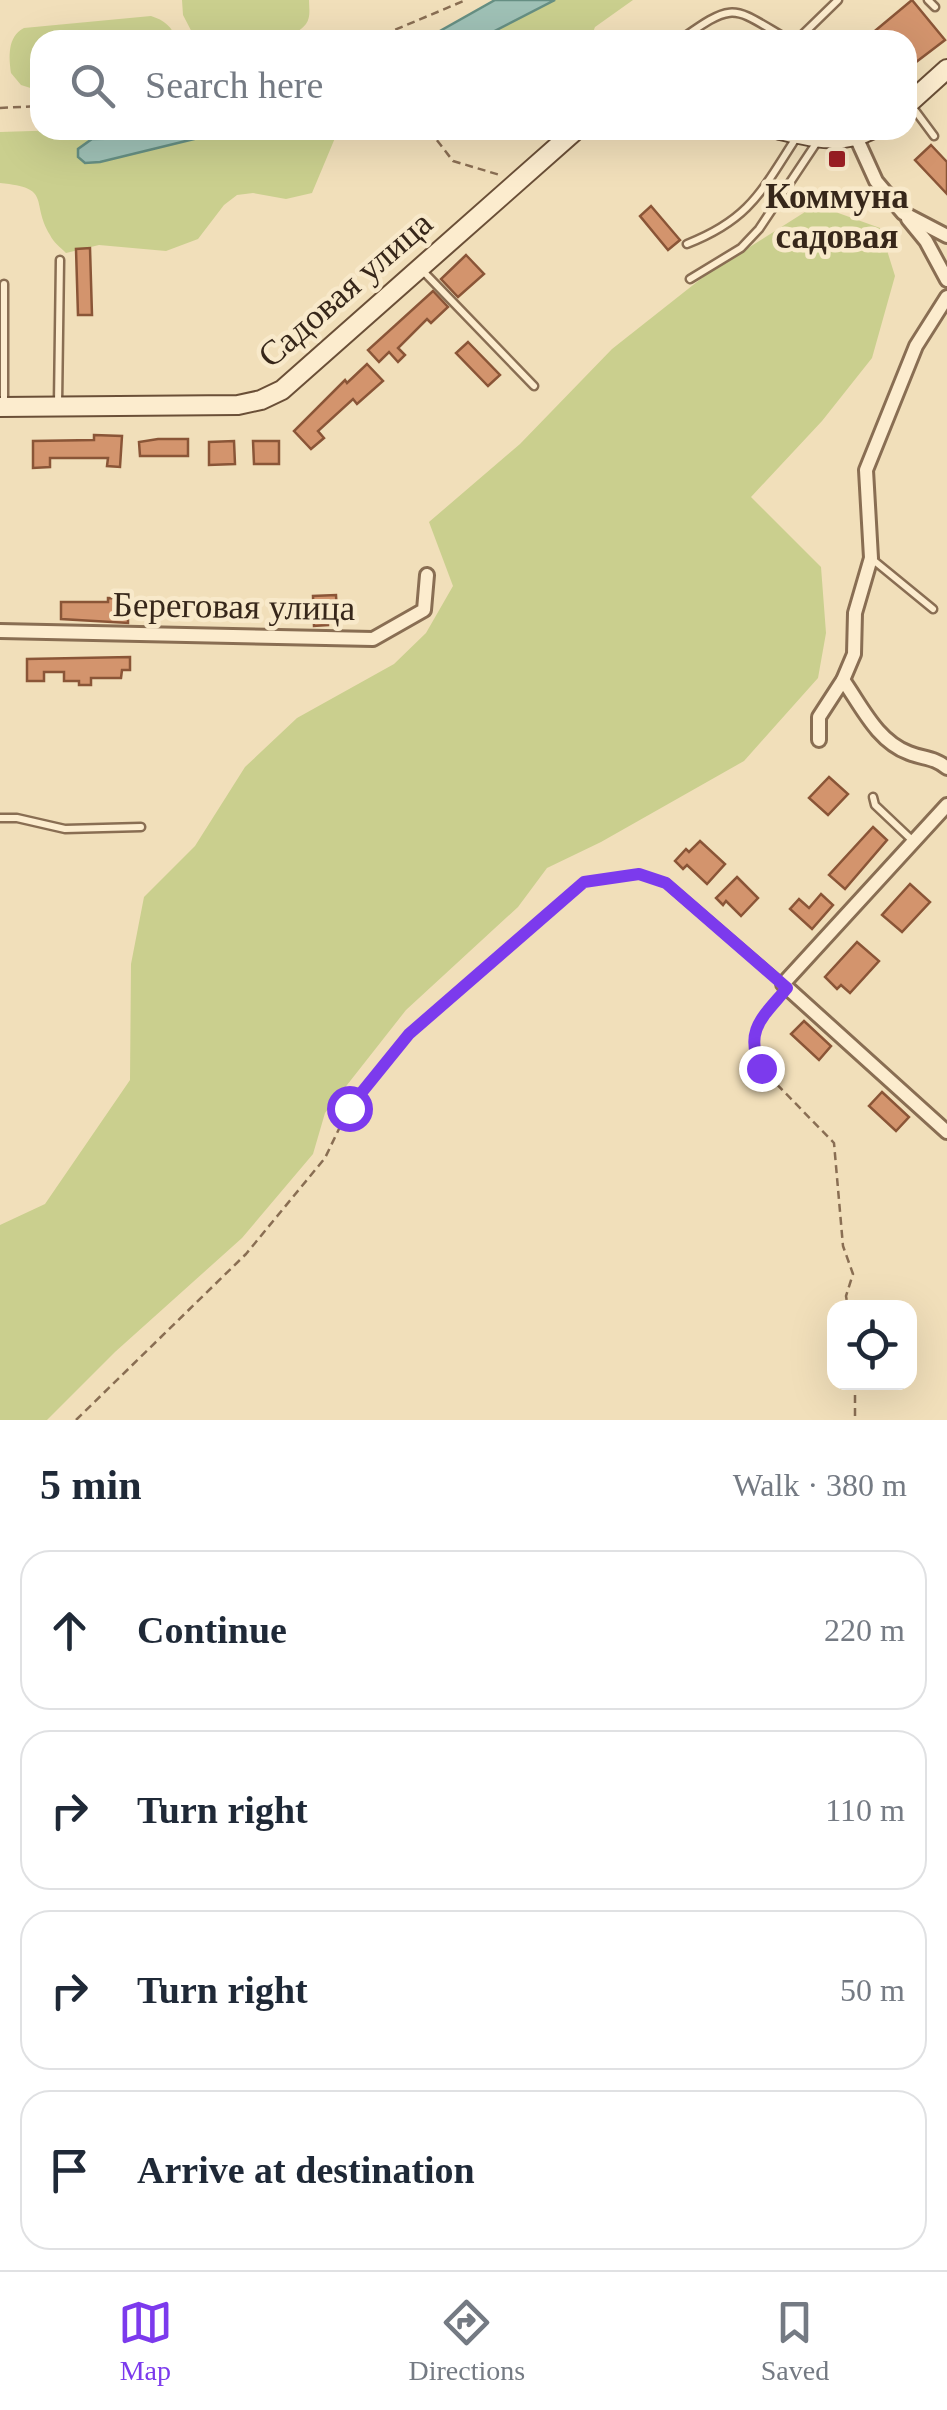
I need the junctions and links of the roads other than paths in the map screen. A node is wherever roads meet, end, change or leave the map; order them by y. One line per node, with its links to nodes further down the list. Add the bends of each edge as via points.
1 (838, 0): 6 (lane)
2 (928, 0): 3 (lane)
3 (935, 7)
4 (693, 30): 5 (lane, via 716,12 738,10)
5 (772, 30)
6 (808, 30)
7 (947, 69): 8 (street)
8 (917, 96)
9 (917, 115): 10 (lane)
10 (934, 136)
11 (564, 140): 19 (street, Садовая улица)
12 (785, 140): 17 (lane, via 752,208)
13 (840, 140): 20 (lane, via 741,248)
14 (847, 140): 15 (street)
15 (903, 213): 16 (street); 21 (street)
16 (947, 236)
17 (687, 244)
18 (60, 260): 26 (lane)
19 (420, 268): 24 (lane); 26 (street, Садовая улица, via 302,376 261,400)
20 (690, 280)
21 (947, 280)
22 (4, 284): 25 (lane)
23 (947, 297): 27 (street, via 916,346 866,470)
24 (534, 386)
25 (2, 407): 26 (street, Садовая улица)
26 (58, 407)
27 (870, 558): 29 (lane); 31 (street, via 855,613 854,654)
28 (427, 575): 30 (street, Береговая улица, via 424,610 374,639)
29 (933, 609)
30 (0, 631)
31 (843, 680): 32 (street, via 819,717); 33 (street, via 881,736)
32 (820, 740)
33 (947, 768)
34 (873, 797): 38 (lane)
35 (947, 806): 38 (street)
36 (0, 818): 37 (lane, via 65,828)
37 (140, 827)
38 (914, 842): 40 (street)
39 (666, 883): 40 (lane)
40 (785, 986): 41 (street)
41 (947, 1132)

